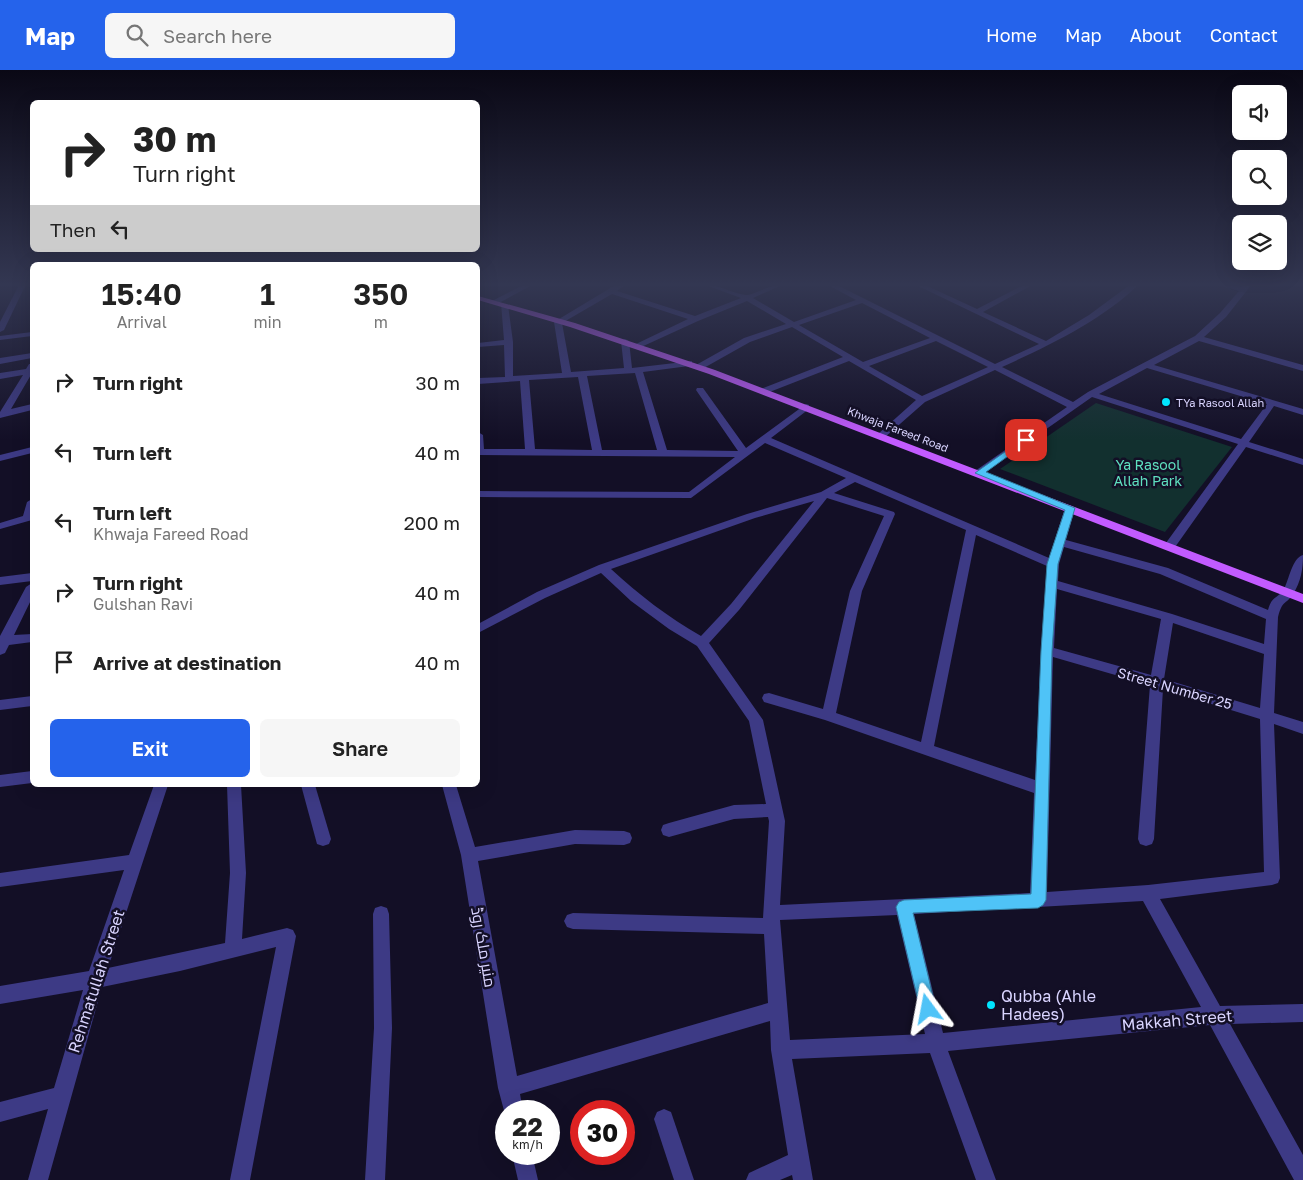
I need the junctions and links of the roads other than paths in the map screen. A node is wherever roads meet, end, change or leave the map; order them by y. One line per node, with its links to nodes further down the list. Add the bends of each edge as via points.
1 (18, 336): 12 (street)
2 (507, 336): 15 (street)
3 (560, 336): 33 (street)
4 (604, 336): 16 (main road, Khwaja Fareed Road)
5 (660, 336): 19 (street)
6 (758, 336): 23 (street)
7 (814, 336): 21 (street)
8 (932, 336): 13 (street)
9 (1029, 336): 17 (street)
10 (1060, 336): 17 (street)
11 (1200, 336): 14 (street)
12 (0, 338)
13 (936, 338): 24 (street); 26 (street)
14 (1198, 338): 25 (street); 28 (street)
15 (508, 342): 18 (street); 35 (street)
16 (625, 342): 19 (main road, Khwaja Fareed Road); 30 (street)
17 (1046, 344): 26 (street)
18 (480, 345)
19 (639, 346): 23 (main road, Khwaja Fareed Road)
20 (30, 356): 22 (street)
21 (850, 357): 24 (street); 39 (street)
22 (0, 361)
23 (694, 365): 31 (street); 39 (main road, Khwaja Fareed Road)
24 (863, 365): 41 (street)
25 (1146, 365): 40 (street); 42 (street)
26 (995, 367): 41 (street); 43 (street)
27 (30, 368): 34 (street)
28 (1303, 368)
29 (30, 370): 47 (street)
30 (628, 370): 31 (street); 32 (street)
31 (638, 370): 55 (street)
32 (582, 374): 33 (street); 54 (street)
33 (567, 375): 36 (street)
34 (0, 376)
35 (510, 378): 36 (street); 37 (street)
36 (524, 378): 53 (street)
37 (480, 380)
38 (700, 390): 56 (street)
39 (764, 391): 44 (main road, Khwaja Fareed Road)
40 (1091, 394): 43 (street); 50 (street)
41 (922, 400): 48 (street)
42 (1272, 403): 46 (street); 50 (street)
43 (1073, 406): 59 (street)
44 (806, 407): 48 (main road, Khwaja Fareed Road); 49 (street)
45 (30, 408): 47 (street)
46 (1303, 412)
47 (2, 415)
48 (881, 436): 59 (main road, Khwaja Fareed Road)
49 (765, 439): 56 (street); 60 (street)
50 (1242, 443): 58 (street); 68 (street)
51 (30, 450): 57 (street)
52 (480, 452): 53 (street)
53 (530, 452): 54 (street)
54 (598, 453): 55 (street)
55 (663, 454): 56 (street)
56 (745, 454): 61 (street, via 691,495)
57 (0, 458)
58 (1303, 462)
59 (979, 473): 63 (main road, Khwaja Fareed Road)
60 (854, 478): 62 (street); 66 (street)
61 (480, 494)
62 (825, 494): 71 (street, via 751,516); 82 (street, via 735,607); 91 (street, via 890,514 856,591)
63 (1070, 508): 67 (street); 68 (main road, Khwaja Fareed Road)
64 (30, 518): 65 (street)
65 (0, 526)
66 (972, 529): 70 (street); 93 (street)
67 (1060, 542): 70 (street); 79 (street, via 1164,571)
68 (1169, 547): 76 (main road, Khwaja Fareed Road)
69 (1303, 559): 76 (street)
70 (1053, 564): 74 (street)
71 (603, 568): 80 (street, via 541,595); 82 (street, via 635,598 673,626)
72 (30, 577): 73 (street)
73 (0, 580)
74 (1051, 583): 78 (street); 84 (street)
75 (30, 591): 83 (street)
76 (1288, 593): 77 (main road, Khwaja Fareed Road); 79 (street, via 1276,602)
77 (1303, 599)
78 (1168, 616): 85 (street); 86 (street)
79 (1272, 616): 85 (street)
80 (480, 628)
81 (30, 638): 83 (street)
82 (702, 642): 101 (street, via 756,720)
83 (2, 644)
84 (1047, 651): 86 (street, Street Number 25); 100 (street)
85 (1270, 651): 90 (street)
86 (1157, 682): 90 (street, Street Number 25); 105 (street)
87 (769, 698): 91 (street)
88 (30, 701): 89 (street)
89 (0, 705)
90 (1267, 715): 92 (street, Street Number 25); 109 (street, via 1272,878)
91 (828, 716): 93 (street)
92 (1303, 728)
93 (926, 750): 100 (street)
94 (30, 777): 95 (street)
95 (0, 782)
96 (160, 787): 107 (street, Rehmatullah Street)
97 (234, 787): 115 (street, via 238,873)
98 (309, 787): 104 (street)
99 (450, 787): 106 (street, منیر ملک روڈ)
100 (1042, 789): 110 (street)
101 (775, 810): 102 (street, via 734,812); 113 (street)
102 (669, 830)
103 (624, 838): 106 (street, via 575,837)
104 (323, 839)
105 (1146, 839)
106 (469, 855): 123 (street, منیر ملک روڈ)
107 (135, 861): 108 (street); 116 (street, Rehmatullah Street)
108 (0, 880)
109 (1148, 893): 110 (street); 120 (street)
110 (1038, 900): 111 (street)
111 (904, 907): 113 (street); 121 (street)
112 (381, 914): 133 (street, via 383,1028)
113 (771, 920): 114 (street); 118 (street)
114 (573, 921)
115 (234, 950): 116 (street); 132 (street, via 287,936)
116 (95, 980): 117 (street); 124 (street, Rehmatullah Street)
117 (0, 995)
118 (778, 1008): 122 (street); 123 (street)
119 (1303, 1013): 120 (street, Makkah Street)
120 (1214, 1015): 121 (street, Makkah Street); 130 (street)
121 (936, 1043): 122 (street, Makkah Street); 137 (street)
122 (781, 1050): 129 (street)
123 (508, 1088): 125 (street, منیر ملک روڈ)
124 (61, 1096): 126 (street); 131 (street, Rehmatullah Street)
125 (511, 1100)
126 (0, 1112)
127 (664, 1119): 135 (street)
128 (525, 1165): 134 (street)
129 (802, 1170): 136 (street)
130 (1303, 1176)
131 (38, 1180)
132 (240, 1180)
133 (375, 1180)
134 (528, 1180)
135 (684, 1180)
136 (756, 1180)
137 (986, 1180)

